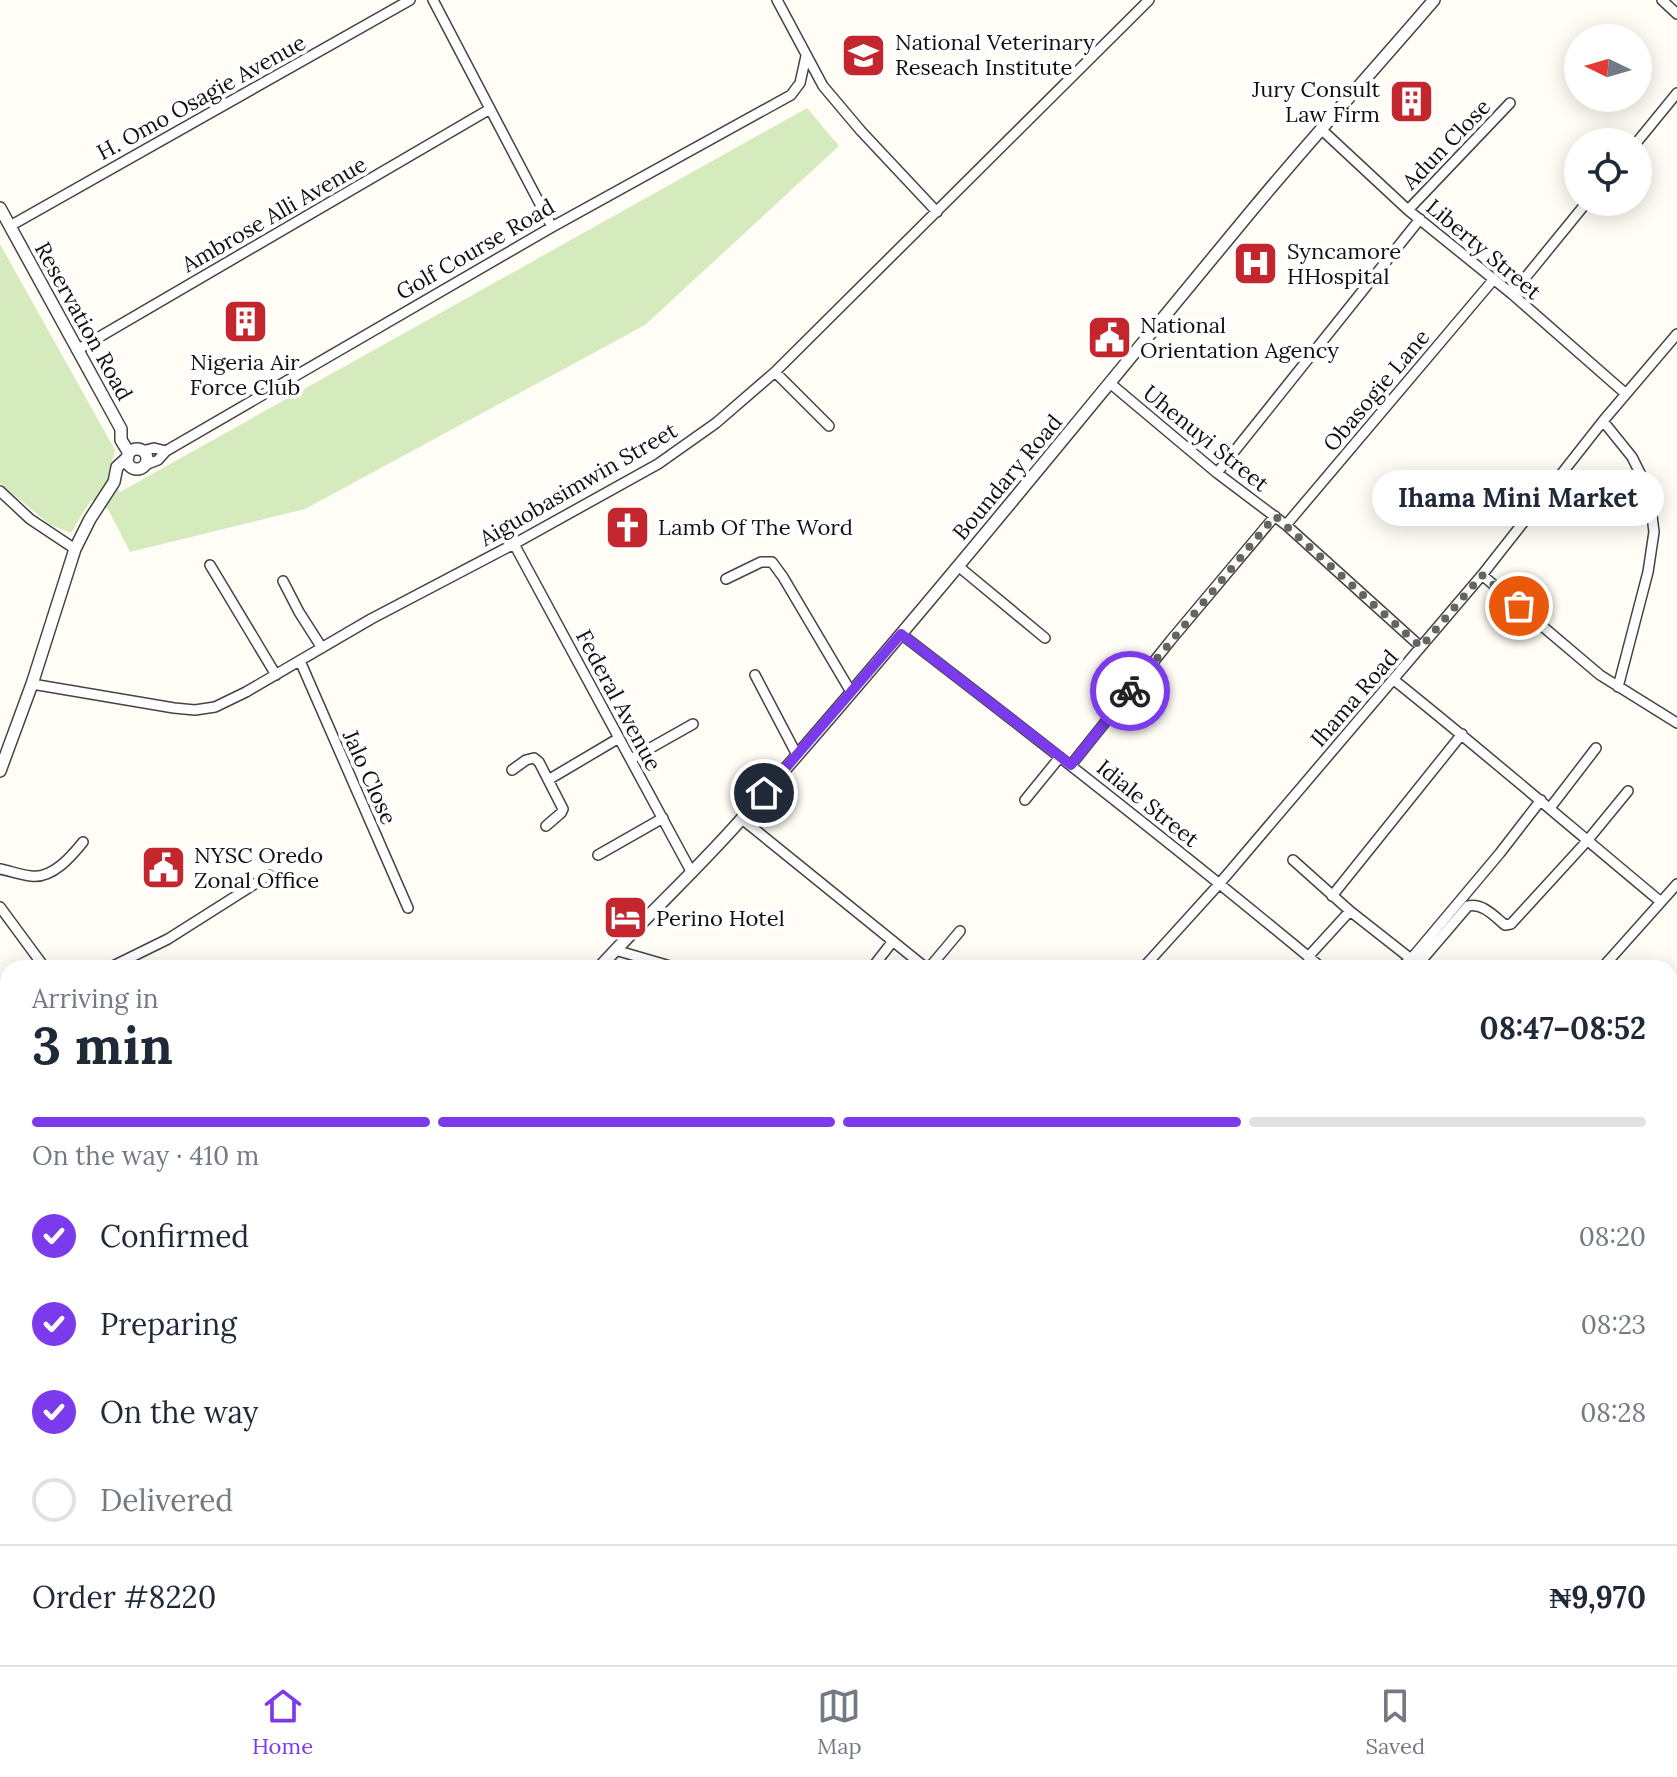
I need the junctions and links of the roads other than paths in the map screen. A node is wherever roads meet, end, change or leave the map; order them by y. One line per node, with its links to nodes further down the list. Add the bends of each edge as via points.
1 (410, 0): 21 (street, H. Omo Osagie Avenue)
2 (433, 0): 13 (street)
3 (777, 0): 8 (street)
4 (1149, 0): 18 (street, Aiguobasimwin Street)
5 (1434, 0): 15 (street, Boundary Road)
6 (1662, 0): 7 (street)
7 (1677, 14)
8 (806, 56): 9 (street); 10 (street)
9 (800, 83): 10 (street); 22 (street, Golf Course Road, via 791,95)
10 (823, 86): 18 (street)
11 (1677, 93): 14 (street)
12 (1510, 103): 17 (street, Adun Close)
13 (490, 109): 22 (street); 26 (street, Ambrose Alli Avenue)
14 (1648, 128)
15 (1322, 130): 17 (street, Liberty Street); 28 (street, Boundary Road)
16 (0, 208): 21 (street, Reservation Road)
17 (1408, 210): 20 (street, Liberty Street)
18 (937, 212): 27 (street, Aiguobasimwin Street)
19 (1576, 216): 24 (street)
20 (1420, 219): 23 (street, Liberty Street); 35 (street)
21 (10, 226): 26 (street, Reservation Road)
22 (552, 227): 32 (street, Golf Course Road)
23 (1494, 279): 24 (street, Liberty Street); 39 (street, Obasogie Lane)
24 (1512, 294): 29 (street, Liberty Street)
25 (1677, 334): 29 (street, Ihama Road)
26 (77, 350): 33 (street, Reservation Road, via 121,429 121,440)
27 (775, 372): 31 (street); 40 (street, Aiguobasimwin Street, via 658,464)
28 (1111, 384): 35 (street, Uhenuyi Street); 43 (street, Boundary Road)
29 (1626, 394): 30 (street, Ihama Road)
30 (1603, 421): 44 (street, Ihama Road); 56 (street, via 1641,475 1654,532)
31 (829, 426)
32 (166, 451): 33 (street); 34 (street, Golf Course Road)
33 (134, 452): 34 (street, via 146,456); 34 (street, via 130,466); 36 (street, via 117,467)
34 (141, 467): 36 (street)
35 (1217, 473): 38 (street, Uhenuyi Street)
36 (114, 482): 41 (street)
37 (0, 491): 41 (street)
38 (1275, 516): 39 (street, Uhenuyi Street); 66 (street)
39 (1286, 525): 49 (street, Uhenuyi Street)
40 (514, 544): 50 (street, Aiguobasimwin Street); 61 (street, Federal Avenue)
41 (75, 549): 55 (street)
42 (210, 565): 52 (street)
43 (958, 566): 47 (street, Boundary Road); 48 (street)
44 (1482, 575): 49 (street, Ihama Road); 56 (street)
45 (726, 579): 57 (street, via 772,562)
46 (283, 581): 50 (street)
47 (901, 634): 57 (street, Boundary Road); 64 (street, Idiale Street)
48 (1045, 638)
49 (1421, 647): 54 (street, Ihama Road)
50 (322, 648): 51 (street, Aiguobasimwin Street)
51 (300, 661): 52 (street, Aiguobasimwin Street); 89 (street, Jalo Close)
52 (276, 675): 55 (street, Aiguobasimwin Street, via 215,707 195,710)
53 (755, 675): 63 (street)
54 (1394, 680): 60 (street); 84 (street, Ihama Road)
55 (32, 684): 68 (street)
56 (1618, 687): 58 (street)
57 (851, 692): 63 (street, Boundary Road)
58 (1677, 723)
59 (693, 724): 65 (street)
60 (1462, 734): 72 (street); 86 (street)
61 (619, 738): 65 (street, Federal Avenue); 69 (street)
62 (1596, 748): 73 (street)
63 (797, 755): 75 (street, Boundary Road)
64 (1060, 757): 66 (street, Idiale Street); 71 (street)
65 (631, 759): 74 (street, Federal Avenue)
66 (1071, 765): 84 (street, Idiale Street)
67 (512, 770): 69 (street, via 534,758)
68 (0, 771)
69 (548, 780): 76 (street, via 563,809)
70 (1628, 791): 77 (street)
71 (1025, 800)
72 (1541, 800): 73 (street); 105 (street)
73 (1550, 808): 77 (street)
74 (663, 818): 79 (street); 82 (street, Federal Avenue)
75 (742, 819): 82 (street, Boundary Road); 92 (street)
76 (546, 826)
77 (1587, 841): 87 (street); 106 (street, via 1511,924 1473,904)
78 (83, 842): 81 (street, via 44,876)
79 (598, 855)
80 (1293, 860): 86 (street)
81 (0, 869)
82 (692, 873): 93 (street, Boundary Road)
83 (269, 875): 96 (street)
84 (1220, 883): 94 (street, Idiale Street); 102 (street, Ihama Road)
85 (1677, 884): 87 (street)
86 (1332, 896): 90 (street)
87 (1661, 902): 107 (street)
88 (0, 907): 95 (street)
89 (408, 908)
90 (1350, 911): 94 (street); 104 (street)
91 (960, 931): 101 (street)
92 (893, 941): 99 (street); 100 (street)
93 (615, 950): 97 (street, Boundary Road); 98 (street)
94 (1308, 957): 103 (street, Idiale Street)
95 (39, 960)
96 (125, 960)
97 (606, 960)
98 (649, 960)
99 (878, 960)
100 (918, 960)
101 (935, 960)
102 (1150, 960)
103 (1312, 960)
104 (1409, 960)
105 (1415, 960)
106 (1416, 960)
107 (1609, 960)

